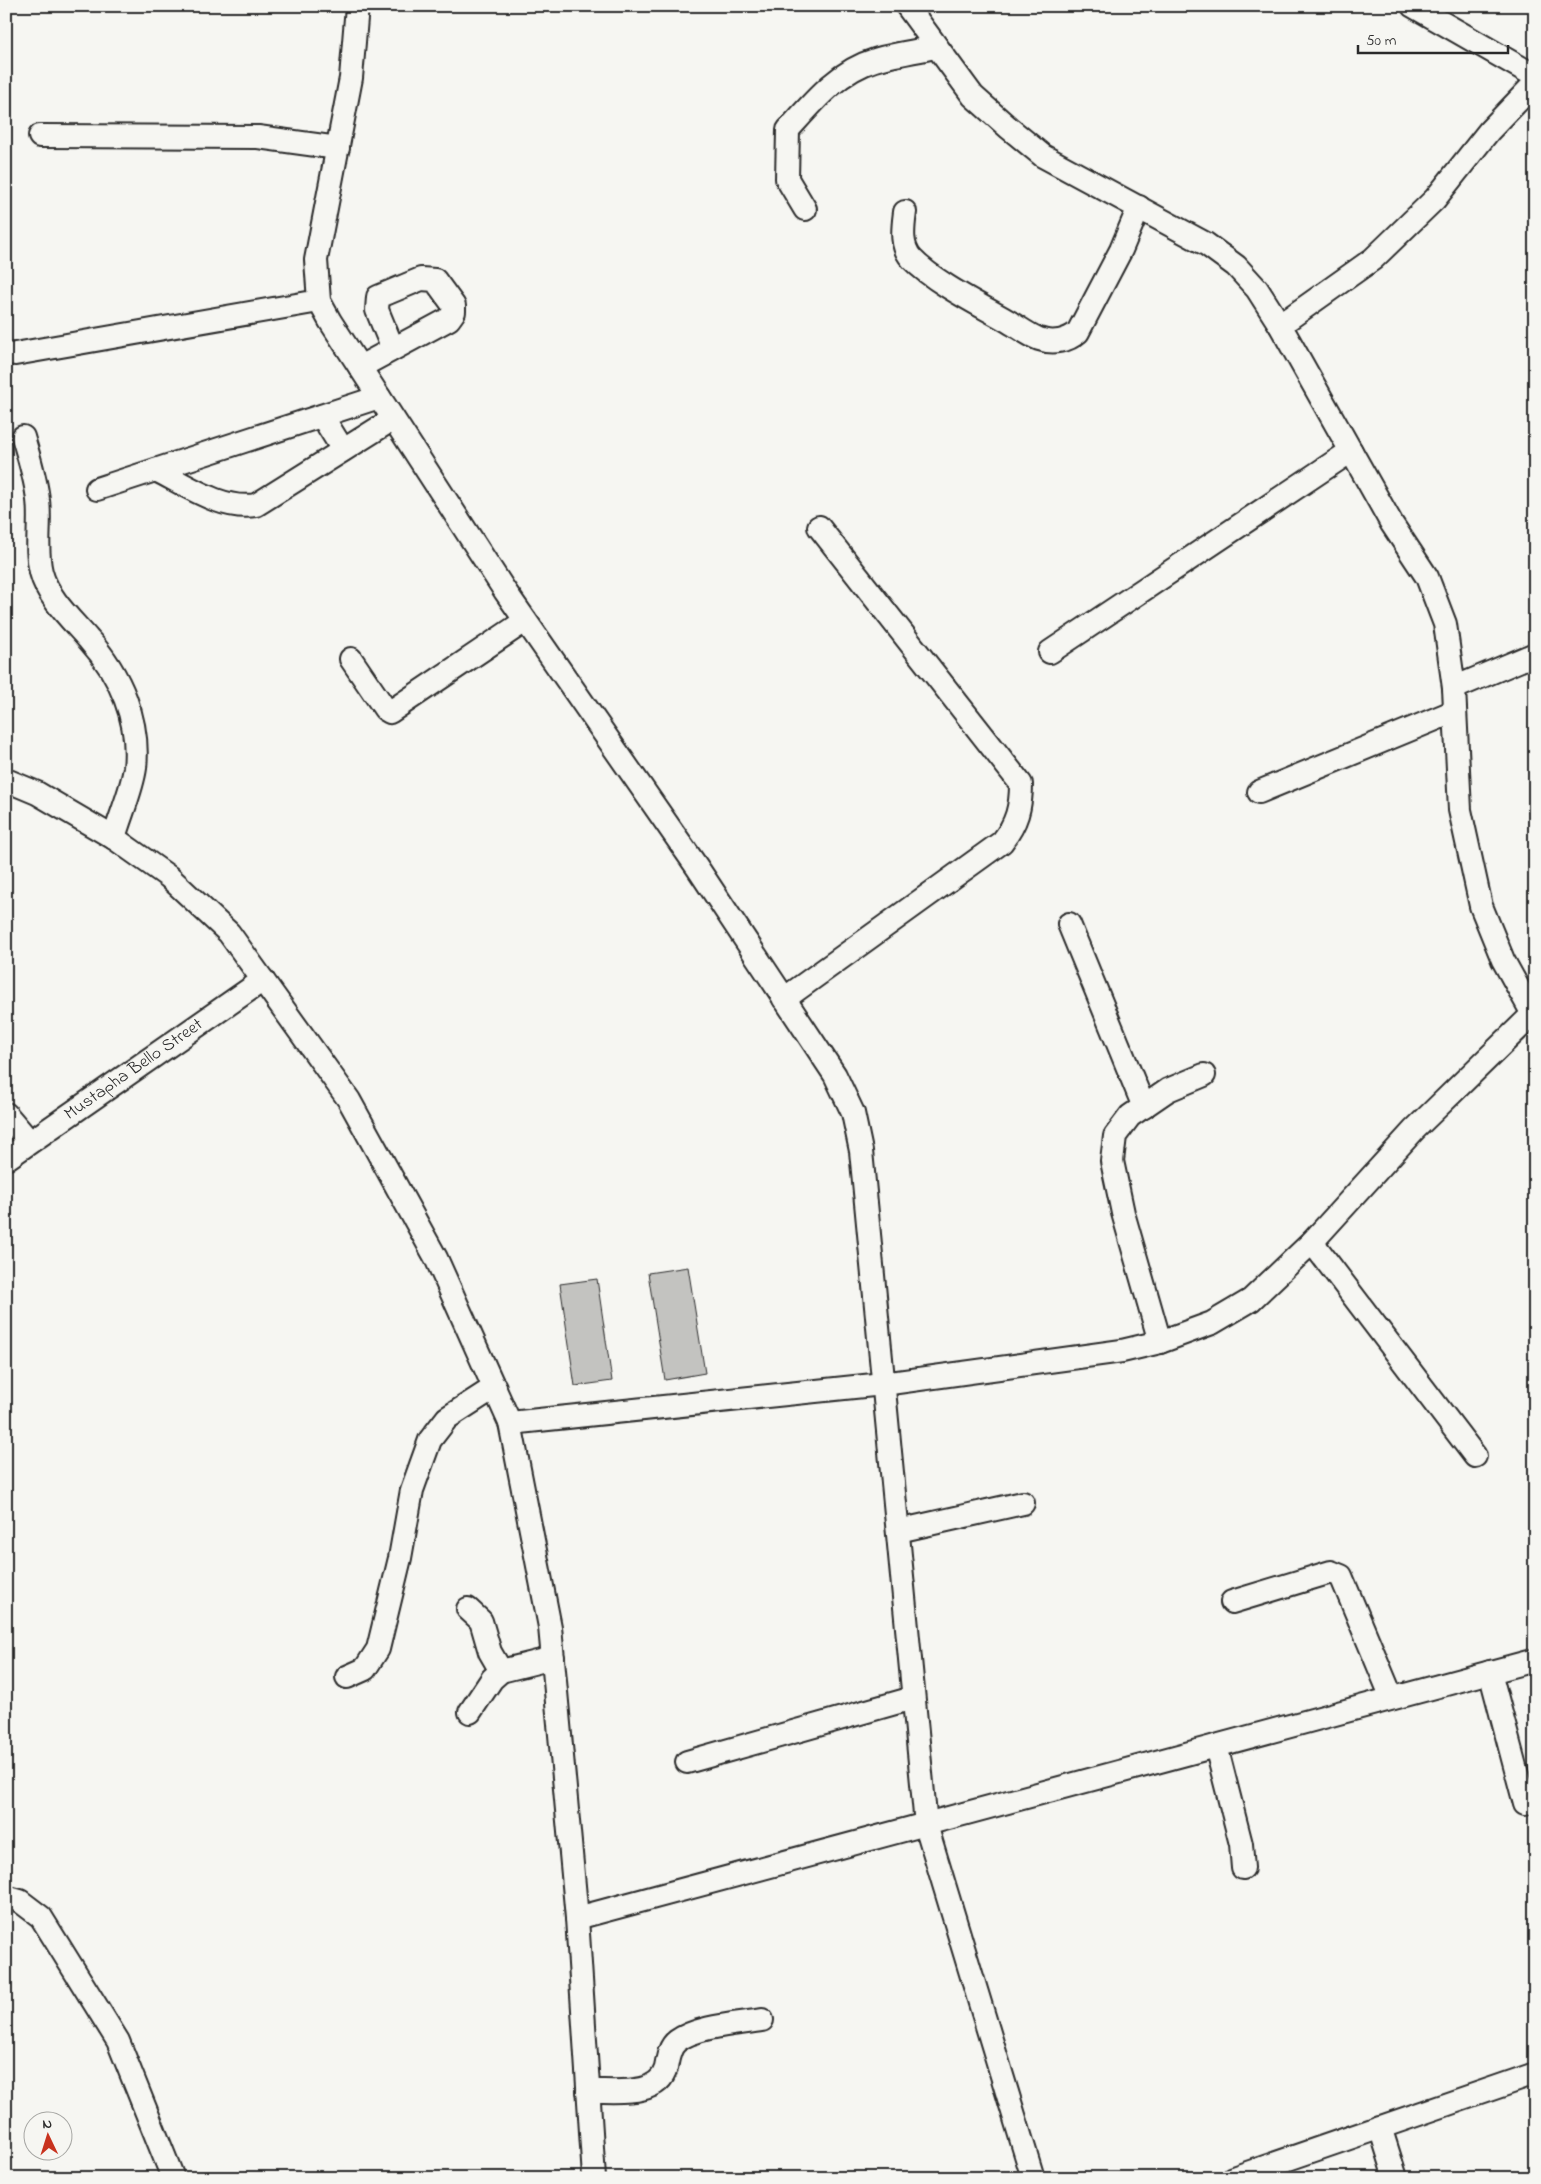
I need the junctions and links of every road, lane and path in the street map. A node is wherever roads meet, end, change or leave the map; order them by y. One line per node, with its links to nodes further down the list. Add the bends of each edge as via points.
1 (357, 6): 8 (street, via 351,78)
2 (907, 6): 4 (street)
3 (1413, 6): 5 (street)
4 (936, 47): 9 (street, via 974,96 1036,150); 10 (street, via 874,60 847,73 818,96 788,130 787,179)
5 (1535, 76)
6 (1535, 83): 13 (street, via 1489,131 1435,199 1373,259)
7 (40, 136): 8 (street, via 258,137)
8 (338, 148): 12 (street, via 316,260)
9 (1139, 207): 11 (street, via 1121,250 1078,332 1071,339 1060,342 1040,340 953,290 912,259 904,245); 13 (street, via 1206,244 1236,266 1257,289)
10 (806, 209)
11 (904, 212)
12 (319, 300): 15 (street); 16 (street)
13 (1280, 325): 22 (street)
14 (393, 349): 16 (street)
15 (15, 354)
16 (360, 367): 17 (street)
17 (379, 398): 18 (street); 19 (street)
18 (322, 416): 21 (street); 23 (street)
19 (393, 419): 21 (street); 26 (street)
20 (22, 437): 34 (street, via 39,500 41,573 58,605 97,648 124,689 133,728 135,768)
21 (343, 450): 23 (street, via 256,505 244,507 230,505)
22 (1351, 451): 27 (street); 30 (street, via 1392,524 1427,577 1445,624)
23 (156, 470): 24 (street)
24 (97, 489)
25 (819, 527): 37 (street, via 1021,784 1021,807 1012,829 1002,842)
26 (525, 621): 29 (street, via 390,712); 37 (street, via 697,867)
27 (1050, 652)
28 (1535, 654): 30 (street)
29 (351, 659)
30 (1454, 688): 31 (street)
31 (1455, 711): 33 (street); 38 (street, via 1460,810 1481,906 1503,960)
32 (6, 780): 34 (street, via 37,793)
33 (1259, 792)
34 (114, 838): 36 (street, via 169,877 229,934)
35 (1069, 924): 40 (street)
36 (263, 980): 42 (street, Mustapha Bello Street); 47 (street, via 349,1100 436,1258)
37 (784, 999): 46 (street, via 834,1075 853,1113 861,1151)
38 (1534, 1016): 44 (street, via 1414,1130)
39 (1204, 1075): 40 (street, via 1168,1090)
40 (1144, 1106): 45 (street, via 1130,1116 1115,1136 1112,1160 1123,1213)
41 (6, 1114): 42 (street)
42 (29, 1141): 43 (street, Mustapha Bello Street)
43 (6, 1160)
44 (1312, 1242): 45 (street, via 1251,1300 1212,1323); 49 (street)
45 (1160, 1342): 46 (street, via 1122,1351)
46 (883, 1384): 48 (street); 51 (street)
47 (494, 1387): 48 (street); 58 (street, via 447,1418 430,1440 412,1490 378,1649 365,1669)
48 (510, 1423): 54 (street, via 550,1627)
49 (1475, 1456)
50 (1023, 1503): 51 (street)
51 (898, 1531): 59 (street)
52 (1232, 1602): 60 (street, via 1331,1572 1341,1576)
53 (468, 1608): 56 (street, via 481,1621 490,1652)
54 (553, 1658): 56 (street); 68 (street)
55 (1535, 1660): 57 (street)
56 (501, 1671): 61 (street)
57 (1490, 1672): 60 (street); 64 (street)
58 (346, 1677)
59 (913, 1698): 63 (street); 65 (street)
60 (1392, 1698): 62 (street)
61 (470, 1712)
62 (1216, 1746): 65 (street); 66 (street, via 1241,1844)
63 (687, 1762)
64 (1525, 1804)
65 (926, 1824): 68 (street); 75 (street)
66 (1243, 1868)
67 (6, 1897): 73 (street, via 20,1901 41,1917 118,2041)
68 (577, 1918): 71 (street)
69 (762, 2020): 71 (street, via 686,2035 675,2042 658,2083 644,2089)
70 (1535, 2074): 72 (street)
71 (588, 2091): 74 (street)
72 (1380, 2127): 76 (street); 77 (street)
73 (173, 2178)
74 (594, 2178)
75 (1033, 2178)
76 (1233, 2178)
77 (1396, 2178)

